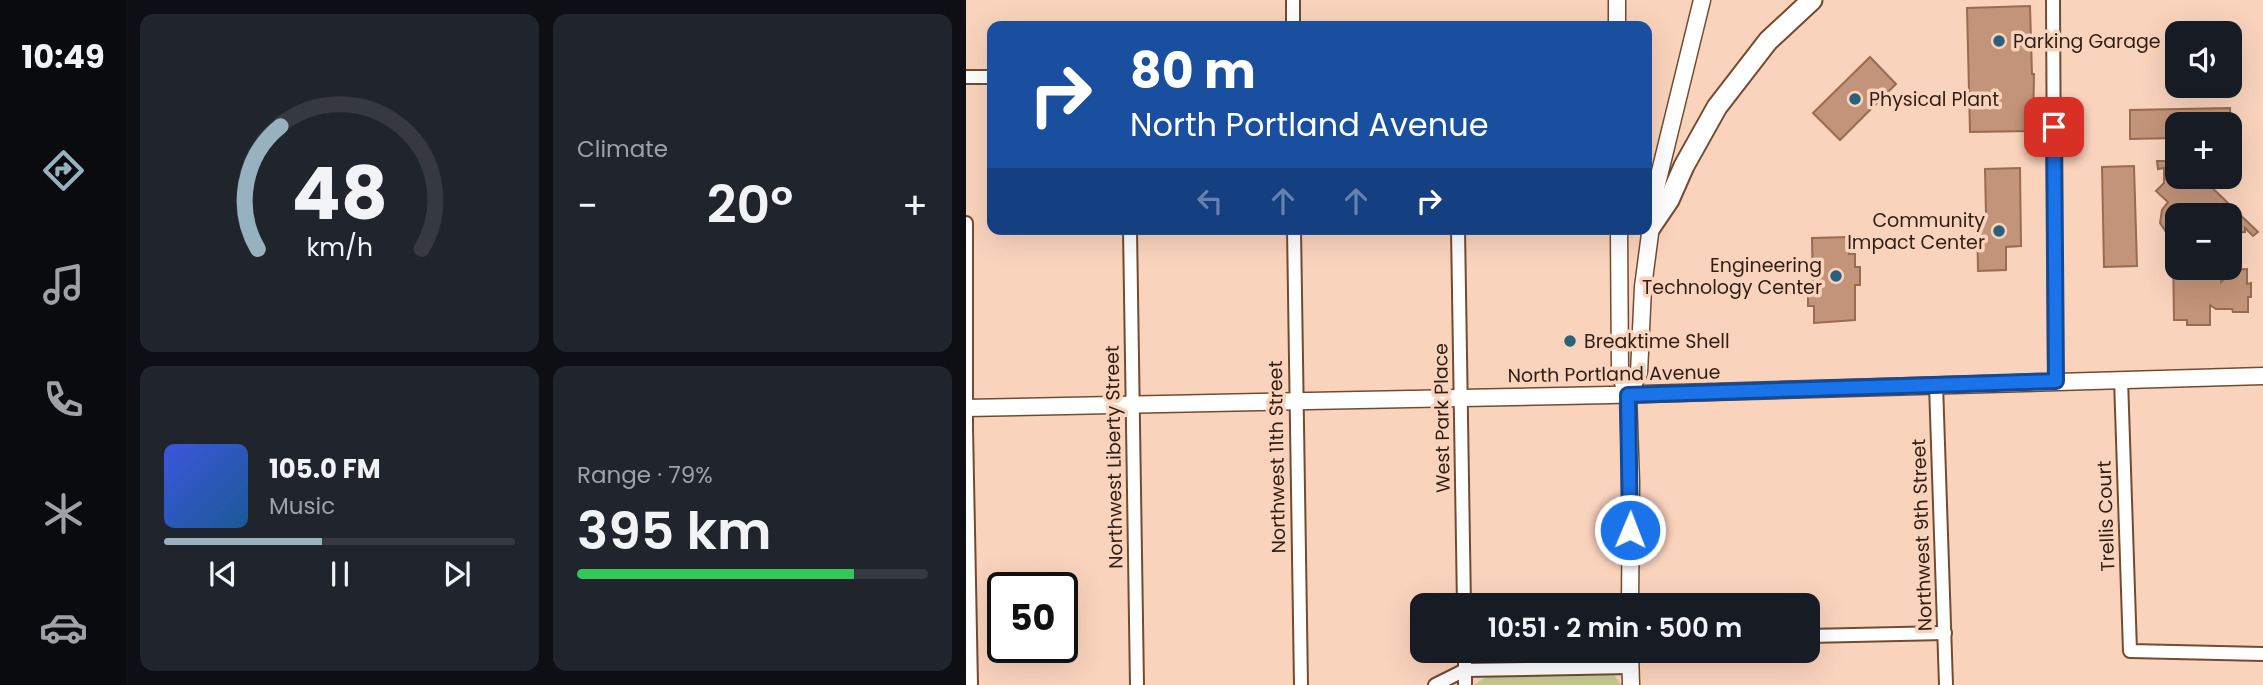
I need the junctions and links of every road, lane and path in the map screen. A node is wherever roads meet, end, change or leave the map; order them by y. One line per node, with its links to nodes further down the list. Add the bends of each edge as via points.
1 (1293, 0): 6 (street)
2 (1617, 0): 7 (main road)
3 (1702, 0): 10 (main road)
4 (1812, 0): 12 (highway, via 1768,41 1717,107 1670,200)
5 (2053, 0): 20 (street)
6 (1293, 21)
7 (1617, 21)
8 (966, 77): 9 (street)
9 (987, 77)
10 (1652, 216)
11 (966, 223): 26 (street)
12 (1652, 225)
13 (1130, 235): 25 (street, Northwest Liberty Street)
14 (1294, 235): 24 (street, Northwest 11th Street)
15 (1458, 235): 23 (street, West Park Place)
16 (1619, 235): 22 (main road, via 1620,375)
17 (1649, 235): 22 (main road, via 1639,373)
18 (2263, 376): 19 (main road, North Portland Avenue)
19 (2121, 379): 20 (main road, North Portland Avenue); 31 (street, Trellis Court, via 2130,651)
20 (2056, 381): 21 (main road, North Portland Avenue)
21 (1936, 384): 22 (main road, North Portland Avenue); 29 (street, Northwest 9th Street)
22 (1628, 395): 23 (main road, North Portland Avenue); 28 (main road)
23 (1461, 398): 24 (main road, North Portland Avenue); 27 (street, West Park Place)
24 (1295, 401): 25 (main road, North Portland Avenue); 38 (street, Northwest 11th Street)
25 (1131, 403): 26 (main road, North Portland Avenue); 37 (street, Northwest Liberty Street)
26 (966, 408): 36 (street)
27 (1464, 593)
28 (1630, 593)
29 (1945, 633): 30 (street); 42 (street, Northwest 9th Street)
30 (1820, 636)
31 (2263, 654)
32 (1465, 663): 35 (street)
33 (1570, 663): 35 (street)
34 (1630, 663): 41 (main road)
35 (1465, 670): 39 (street); 40 (street)
36 (971, 685)
37 (1137, 685)
38 (1301, 685)
39 (1435, 685)
40 (1465, 685)
41 (1631, 685)
42 (1946, 685)

